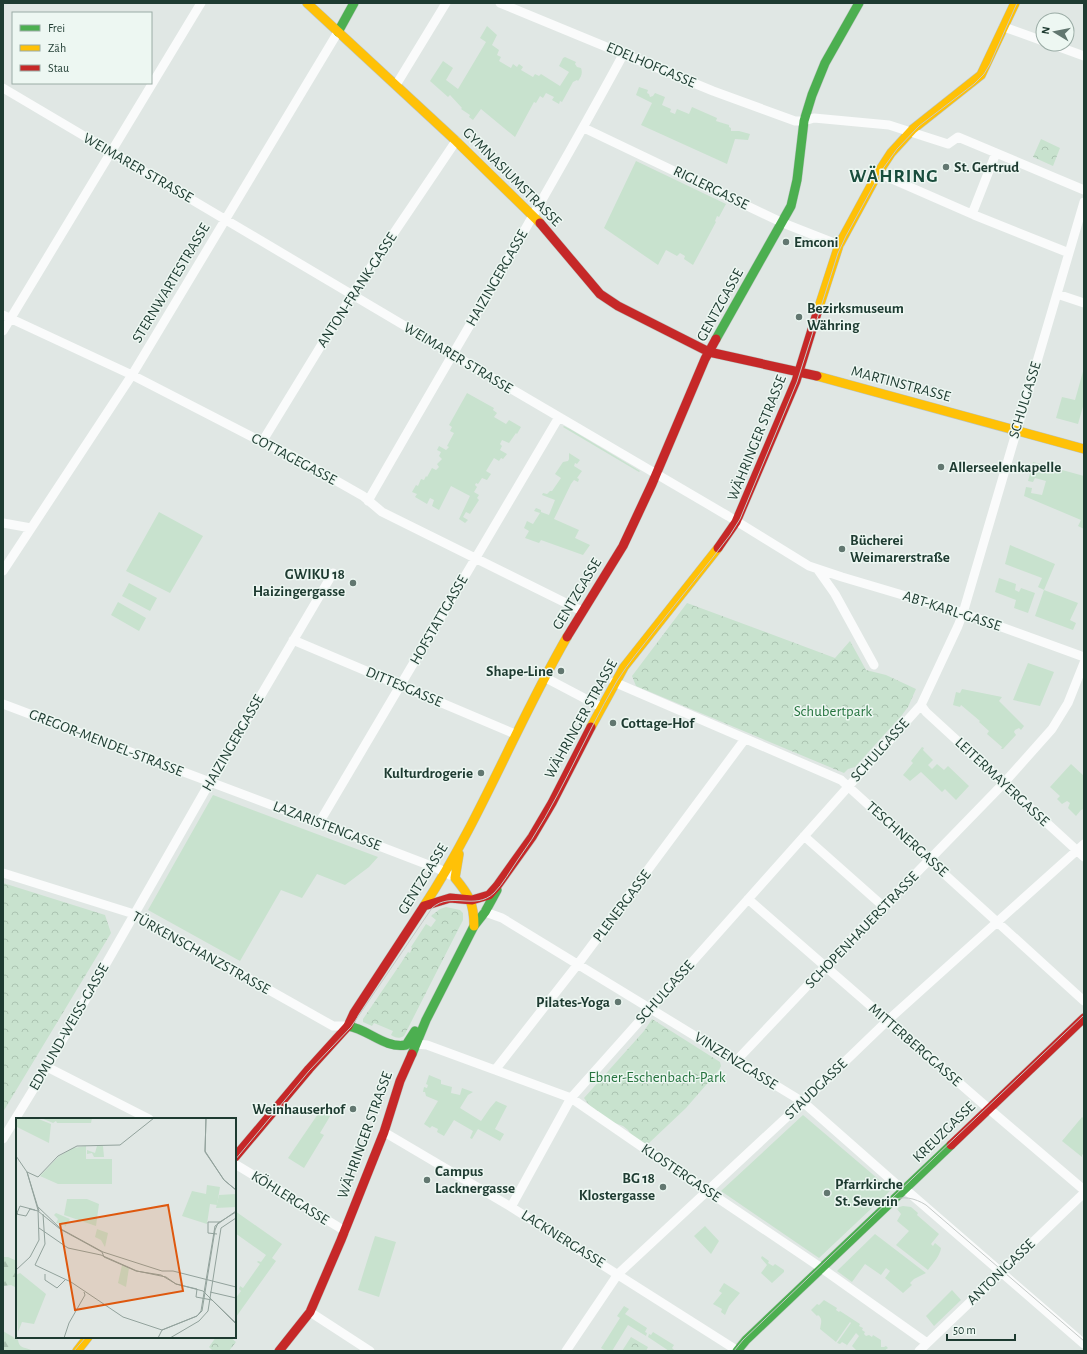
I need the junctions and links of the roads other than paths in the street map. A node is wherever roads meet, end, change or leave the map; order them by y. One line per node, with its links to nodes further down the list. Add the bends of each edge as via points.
1 (200, 3): 14 (street)
2 (307, 3): 9 (main road, GYMNASIUMSTRASSE)
3 (354, 3): 9 (main road, STERNWARTESTRASSE)
4 (446, 3): 16 (street)
5 (500, 3): 12 (street, EDELHOFGASSE)
6 (859, 3): 18 (main road, GENTZGASSE, via 817,80)
7 (1015, 3): 8 (main road, WÄHRINGER STRASSE)
8 (1004, 27): 10 (street); 20 (main road, WÄHRINGER STRASSE, via 981,74)
9 (338, 32): 16 (main road, GYMNASIUMSTRASSE); 29 (street, STERNWARTESTRASSE)
10 (1035, 38)
11 (1073, 52): 13 (street)
12 (624, 53): 18 (street, EDELHOFGASSE, via 720,94 795,121); 19 (street, HAIZINGERGASSE)
13 (1084, 56)
14 (152, 82)
15 (151, 84): 22 (street)
16 (396, 85): 21 (main road, GYMNASIUMSTRASSE)
17 (3, 88): 22 (street, WEIMARER STRASSE)
18 (804, 121): 20 (street, EDELHOFGASSE, via 814,118 889,125); 30 (main road, GENTZGASSE, via 797,180 791,206)
19 (584, 128): 27 (street, HAIZINGERGASSE); 30 (street, RIGLERGASSE)
20 (910, 132): 23 (street, EDELHOFGASSE, via 948,144 958,137); 24 (main road, WÄHRINGER STRASSE, via 891,153)
21 (456, 141): 27 (main road, GYMNASIUMSTRASSE); 34 (street, ANTON-FRANK-GASSE)
22 (110, 152): 29 (street, WEIMARER STRASSE); 36 (street)
23 (996, 153): 25 (street); 28 (street)
24 (878, 173): 28 (street); 31 (main road, WÄHRINGER STRASSE)
25 (1084, 190)
26 (1084, 202): 32 (street, SCHULGASSE)
27 (533, 214): 38 (main road, GYMNASIUMSTRASSE, via 600,294 618,306); 39 (street, HAIZINGERGASSE)
28 (972, 214): 32 (street)
29 (225, 219): 34 (street, WEIMARER STRASSE); 41 (street, STERNWARTESTRASSE)
30 (783, 223): 31 (street, RIGLERGASSE); 38 (main road, GENTZGASSE)
31 (839, 245): 40 (main road, WÄHRINGER STRASSE)
32 (1069, 253): 33 (street, SCHULGASSE)
33 (1057, 294): 35 (street); 43 (street, SCHULGASSE)
34 (352, 295): 39 (street, WEIMARER STRASSE); 44 (street, ANTON-FRANK-GASSE)
35 (1084, 302)
36 (7, 316): 37 (street); 41 (street, COTTAGEGASSE)
37 (3, 331)
38 (709, 352): 40 (main road, MARTINSTRASSE); 46 (main road, GENTZGASSE)
39 (452, 354): 42 (street, WEIMARER STRASSE); 47 (street, HAIZINGERGASSE)
40 (799, 371): 43 (main road, MARTINSTRASSE); 48 (main road, WÄHRINGER STRASSE)
41 (132, 375): 44 (street, COTTAGEGASSE); 50 (street, STERNWARTESTRASSE)
42 (559, 417): 46 (street, WEIMARER STRASSE); 51 (street, HOFSTATTGASSE)
43 (1016, 430): 45 (main road, MARTINSTRASSE); 56 (street, SCHULGASSE)
44 (262, 442): 47 (street, COTTAGEGASSE, via 291,455)
45 (1084, 449)
46 (656, 474): 48 (street, WEIMARER STRASSE); 55 (main road, GENTZGASSE, via 623,546)
47 (368, 501): 51 (street, COTTAGEGASSE, via 382,512)
48 (736, 522): 52 (street, WEIMARER STRASSE); 62 (main road, WÄHRINGER STRASSE)
49 (3, 523): 50 (street)
50 (31, 528): 53 (street, STERNWARTESTRASSE)
51 (475, 558): 55 (street, COTTAGEGASSE); 63 (street, HOFSTATTGASSE)
52 (818, 570): 56 (street, ABT-KARL-GASSE); 60 (street, WEIMARER STRASSE, via 835,594)
53 (3, 571)
54 (333, 572): 57 (street, HAIZINGERGASSE)
55 (582, 611): 61 (main road, GENTZGASSE)
56 (963, 613): 58 (street, ABT-KARL-GASSE); 65 (street, SCHULGASSE)
57 (293, 640): 63 (street, DITTESGASSE); 69 (street, HAIZINGERGASSE)
58 (1084, 657)
59 (1084, 663): 70 (street, SCHOPENHAUERSTRASSE, via 1068,703 1052,729)
60 (874, 666)
61 (544, 677): 66 (street); 67 (main road, GENTZGASSE)
62 (614, 682): 66 (main road, WÄHRINGER STRASSE); 68 (street, TESCHNERGASSE)
63 (401, 686): 67 (street, DITTESGASSE); 72 (street, HOFSTATTGASSE)
64 (3, 704): 69 (street, GREGOR-MENDEL-STRASSE)
65 (921, 705): 70 (street, LEITERMAYERGASSE); 71 (street, SCHULGASSE)
66 (601, 707): 82 (main road, WÄHRINGER STRASSE, via 542,820)
67 (515, 734): 75 (main road, GENTZGASSE)
68 (745, 739): 71 (street, TESCHNERGASSE, via 841,780); 91 (street, PLENERGASSE)
69 (210, 782): 72 (street, LAZARISTENGASSE); 88 (street, HAIZINGERGASSE)
70 (1004, 784): 76 (street, LEITERMAYERGASSE); 78 (street, SCHOPENHAUERSTRASSE)
71 (848, 786): 73 (street, SCHULGASSE); 78 (street, TESCHNERGASSE)
72 (319, 823): 79 (street, LAZARISTENGASSE)
73 (804, 836): 83 (street, SCHULGASSE); 86 (street)
74 (1084, 844): 76 (street, STAUDGASSE)
75 (459, 849): 79 (main road, GENTZGASSE); 81 (main road)
76 (1077, 850): 77 (street, LEITERMAYERGASSE); 89 (street, STAUDGASSE)
77 (1084, 857)
78 (930, 860): 86 (street, SCHOPENHAUERSTRASSE); 89 (street, TESCHNERGASSE)
79 (445, 872): 81 (street, LAZARISTENGASSE); 85 (main road, GENTZGASSE)
80 (3, 873): 88 (street, TÜRKENSCHANZSTRASSE)
81 (455, 878): 84 (main road)
82 (502, 879): 84 (main road, WÄHRINGER STRASSE, via 489,895); 87 (main road, WÄHRINGER STRASSE)
83 (748, 899): 92 (street, MITTERBERGGASSE); 94 (street, SCHULGASSE)
84 (472, 900): 85 (main road, via 450,898); 90 (main road, WÄHRINGER STRASSE)
85 (424, 906): 98 (main road, GENTZGASSE)
86 (884, 907): 92 (street, SCHOPENHAUERSTRASSE)
87 (485, 912): 90 (main road, WÄHRINGER STRASSE); 91 (street, VINZENZGASSE, via 502,918)
88 (134, 914): 98 (street, TÜRKENSCHANZSTRASSE, via 333,1026); 101 (street, EDMUND-WEISS-GASSE)
89 (997, 921): 93 (street, TESCHNERGASSE); 97 (street, STAUDGASSE)
90 (474, 926): 96 (main road, WÄHRINGER STRASSE)
91 (578, 964): 94 (street, VINZENZGASSE); 102 (street, PLENERGASSE)
92 (826, 966): 97 (street, MITTERBERGGASSE); 100 (street, SCHOPENHAUERSTRASSE)
93 (1084, 1001)
94 (650, 1009): 100 (street, VINZENZGASSE); 103 (street, SCHULGASSE)
95 (1084, 1018): 105 (main road, KREUZGASSE)
96 (426, 1020): 98 (main road, via 415,1030 406,1045 401,1046 392,1045); 99 (main road, WÄHRINGER STRASSE)
97 (887, 1020): 104 (street, STAUDGASSE); 105 (street, MITTERBERGGASSE)
98 (348, 1026): 109 (main road, GENTZGASSE)
99 (416, 1044): 102 (street, KLOSTERGASSE, via 427,1045); 107 (main road, WÄHRINGER STRASSE, via 400,1081)
100 (736, 1061): 104 (street, VINZENZGASSE)
101 (47, 1066): 106 (street); 108 (street, EDMUND-WEISS-GASSE)
102 (495, 1070): 103 (street, KLOSTERGASSE)
103 (571, 1098): 112 (street, KLOSTERGASSE); 115 (street, SCHULGASSE)
104 (803, 1102): 111 (street, VINZENZGASSE, via 896,1184); 112 (street, STAUDGASSE)
105 (989, 1109): 111 (main road, KREUZGASSE); 113 (street, MITTERBERGGASSE)
106 (147, 1118)
107 (384, 1132): 115 (street, LACKNERGASSE); 116 (main road, WÄHRINGER STRASSE)
108 (3, 1139)
109 (236, 1156)
110 (236, 1165): 116 (street, KÖHLERGASSE)
111 (905, 1189): 117 (main road, KREUZGASSE); 118 (street, VINZENZGASSE)
112 (707, 1190): 117 (street, KLOSTERGASSE); 119 (street, STAUDGASSE)
113 (1084, 1190)
114 (1084, 1193): 118 (street, ANTONIGASSE)
115 (511, 1207): 119 (street, LACKNERGASSE)
116 (345, 1231): 120 (main road, WÄHRINGER STRASSE)
117 (822, 1268): 122 (street, KLOSTERGASSE); 128 (main road, KREUZGASSE, via 746,1340)
118 (1001, 1273): 122 (street, ANTONIGASSE); 123 (street, VINZENZGASSE)
119 (618, 1274): 127 (street, STAUDGASSE); 128 (street, LACKNERGASSE)
120 (310, 1312): 125 (main road, WÄHRINGER STRASSE); 126 (street)
121 (87, 1338): 124 (main road)
122 (927, 1343): 129 (street, ANTONIGASSE)
123 (1084, 1344)
124 (77, 1351)
125 (279, 1351)
126 (370, 1351)
127 (566, 1351)
128 (738, 1351)
129 (919, 1351)

